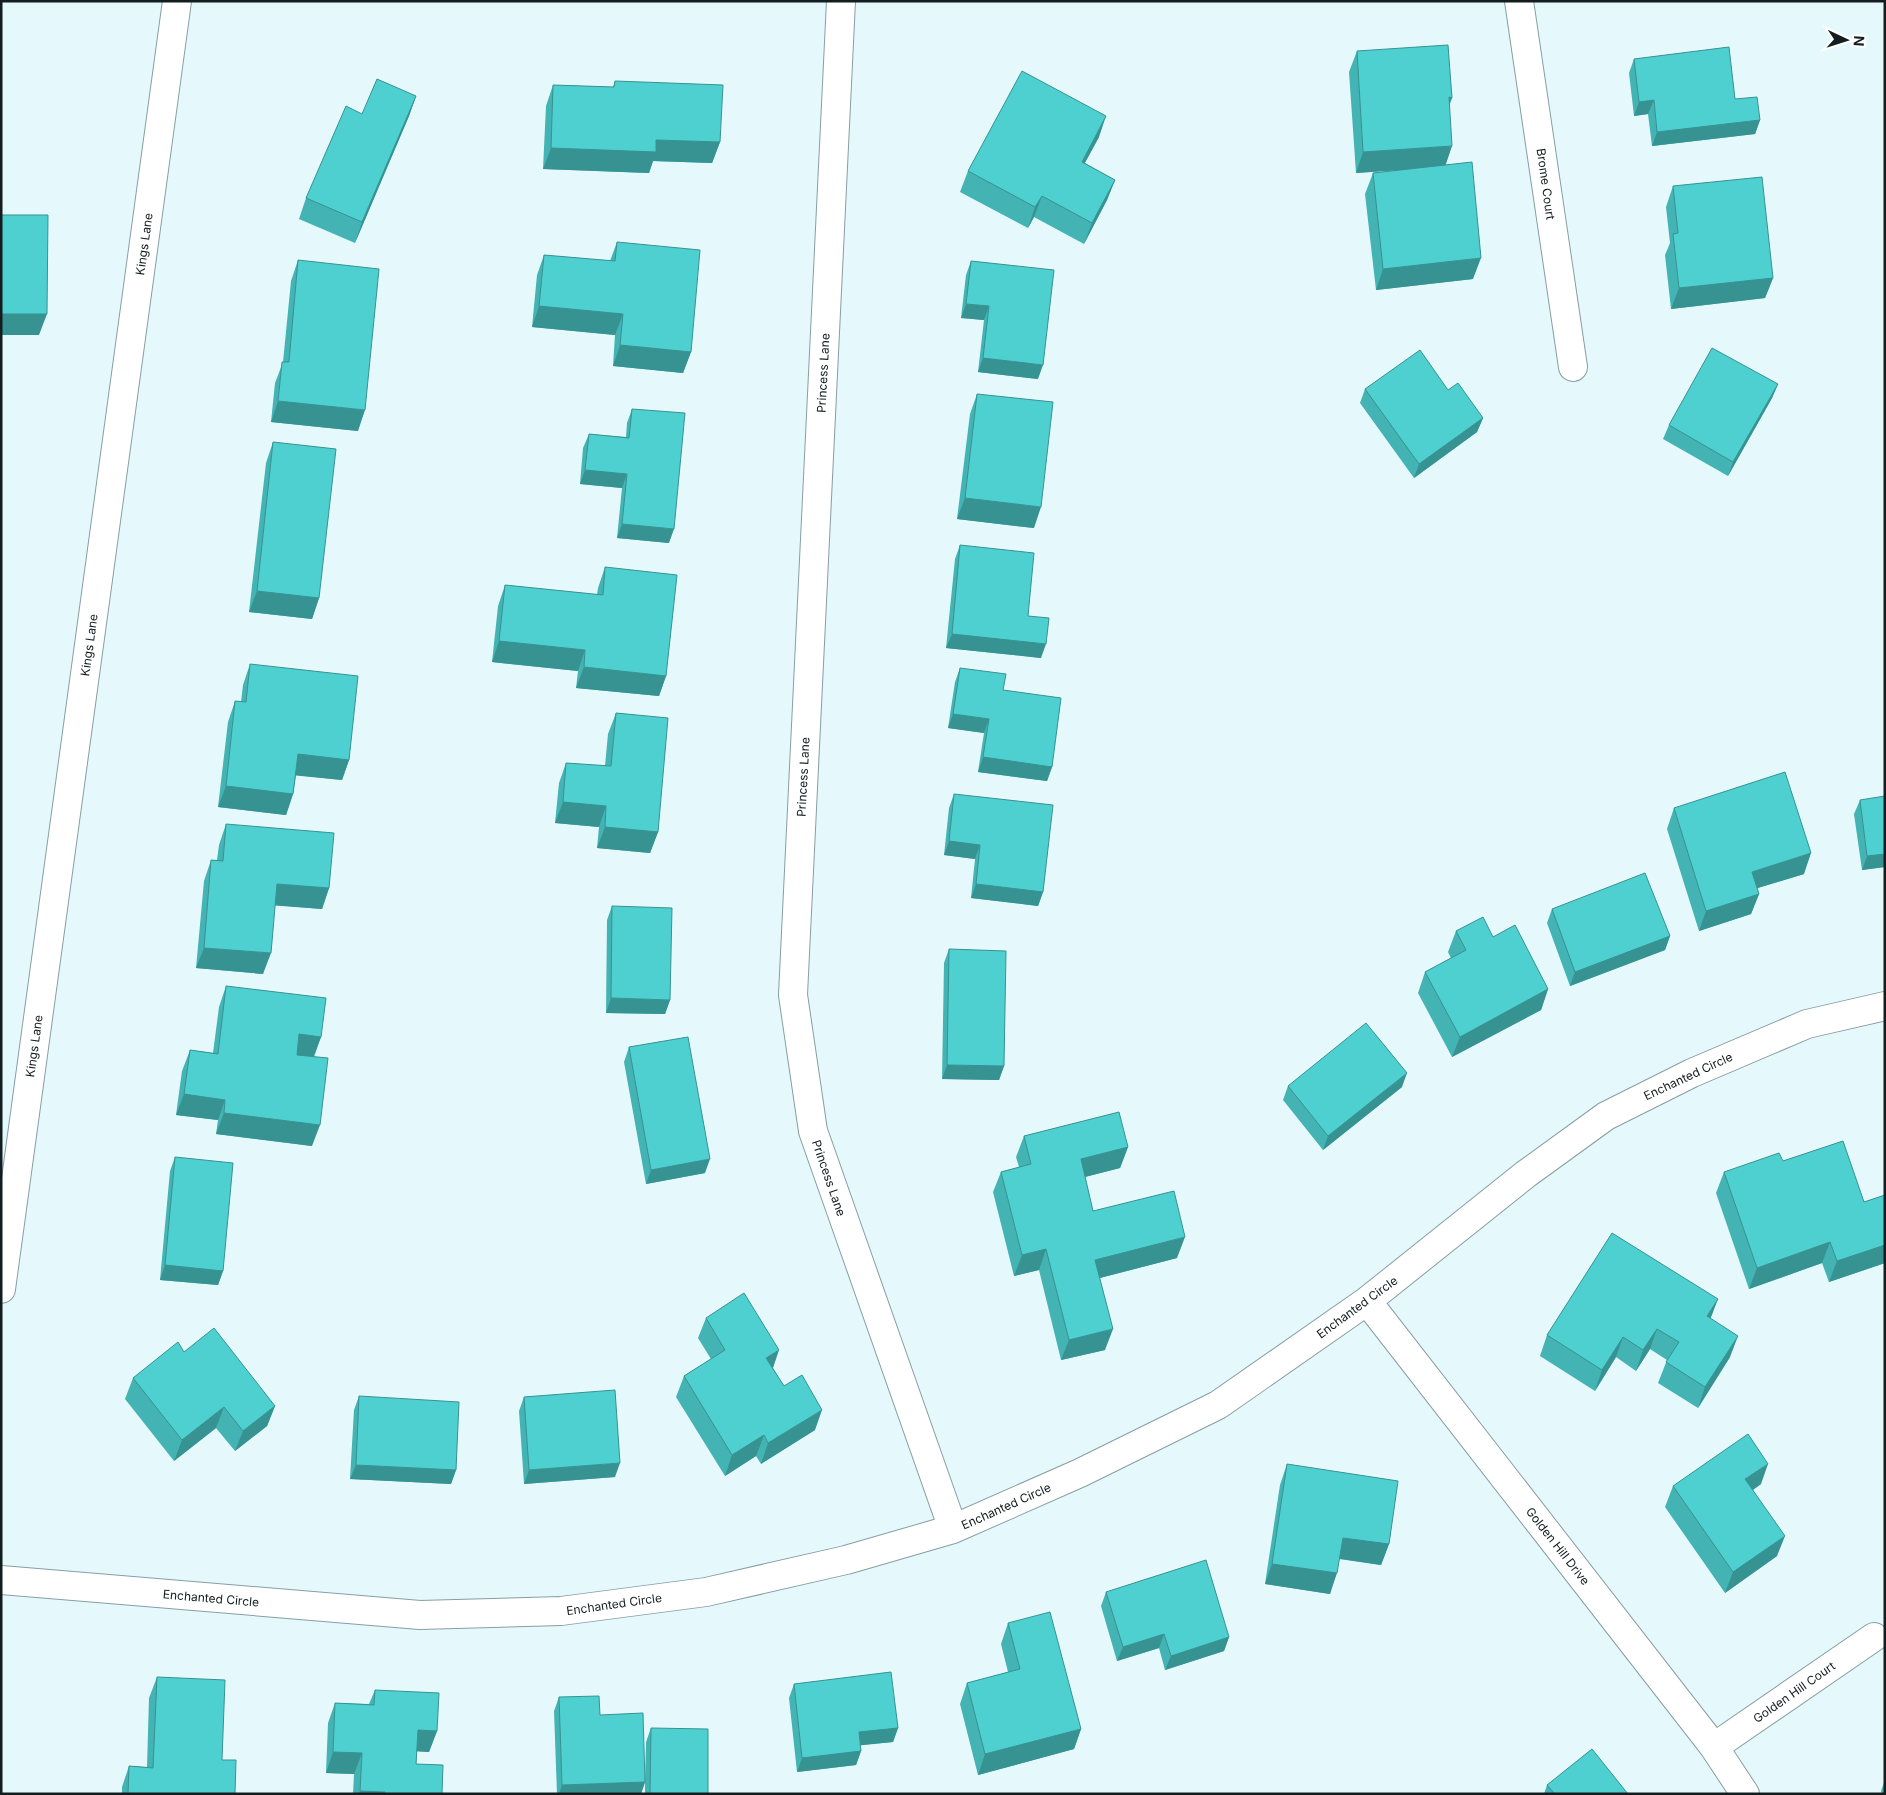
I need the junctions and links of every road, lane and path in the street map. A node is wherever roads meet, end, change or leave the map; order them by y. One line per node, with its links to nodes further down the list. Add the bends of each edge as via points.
1 (177, 1): 6 (street, Kings Lane)
2 (841, 1): 8 (street, Princess Lane, via 793,995 812,1131)
3 (1519, 1): 4 (street, Brome Court)
4 (1573, 367)
5 (1885, 1006): 7 (street, Enchanted Circle, via 1807,1024 1692,1073 1606,1116 1526,1174)
6 (1, 1289)
7 (1367, 1301): 8 (street, Enchanted Circle, via 1218,1405 1080,1473); 11 (street, Golden Hill Drive)
8 (953, 1529): 9 (street, Enchanted Circle, via 846,1560 706,1592 561,1611 420,1615)
9 (1, 1580)
10 (1874, 1636): 11 (street, Golden Hill Court)
11 (1714, 1747): 12 (street, Golden Hill Drive)
12 (1745, 1794)

